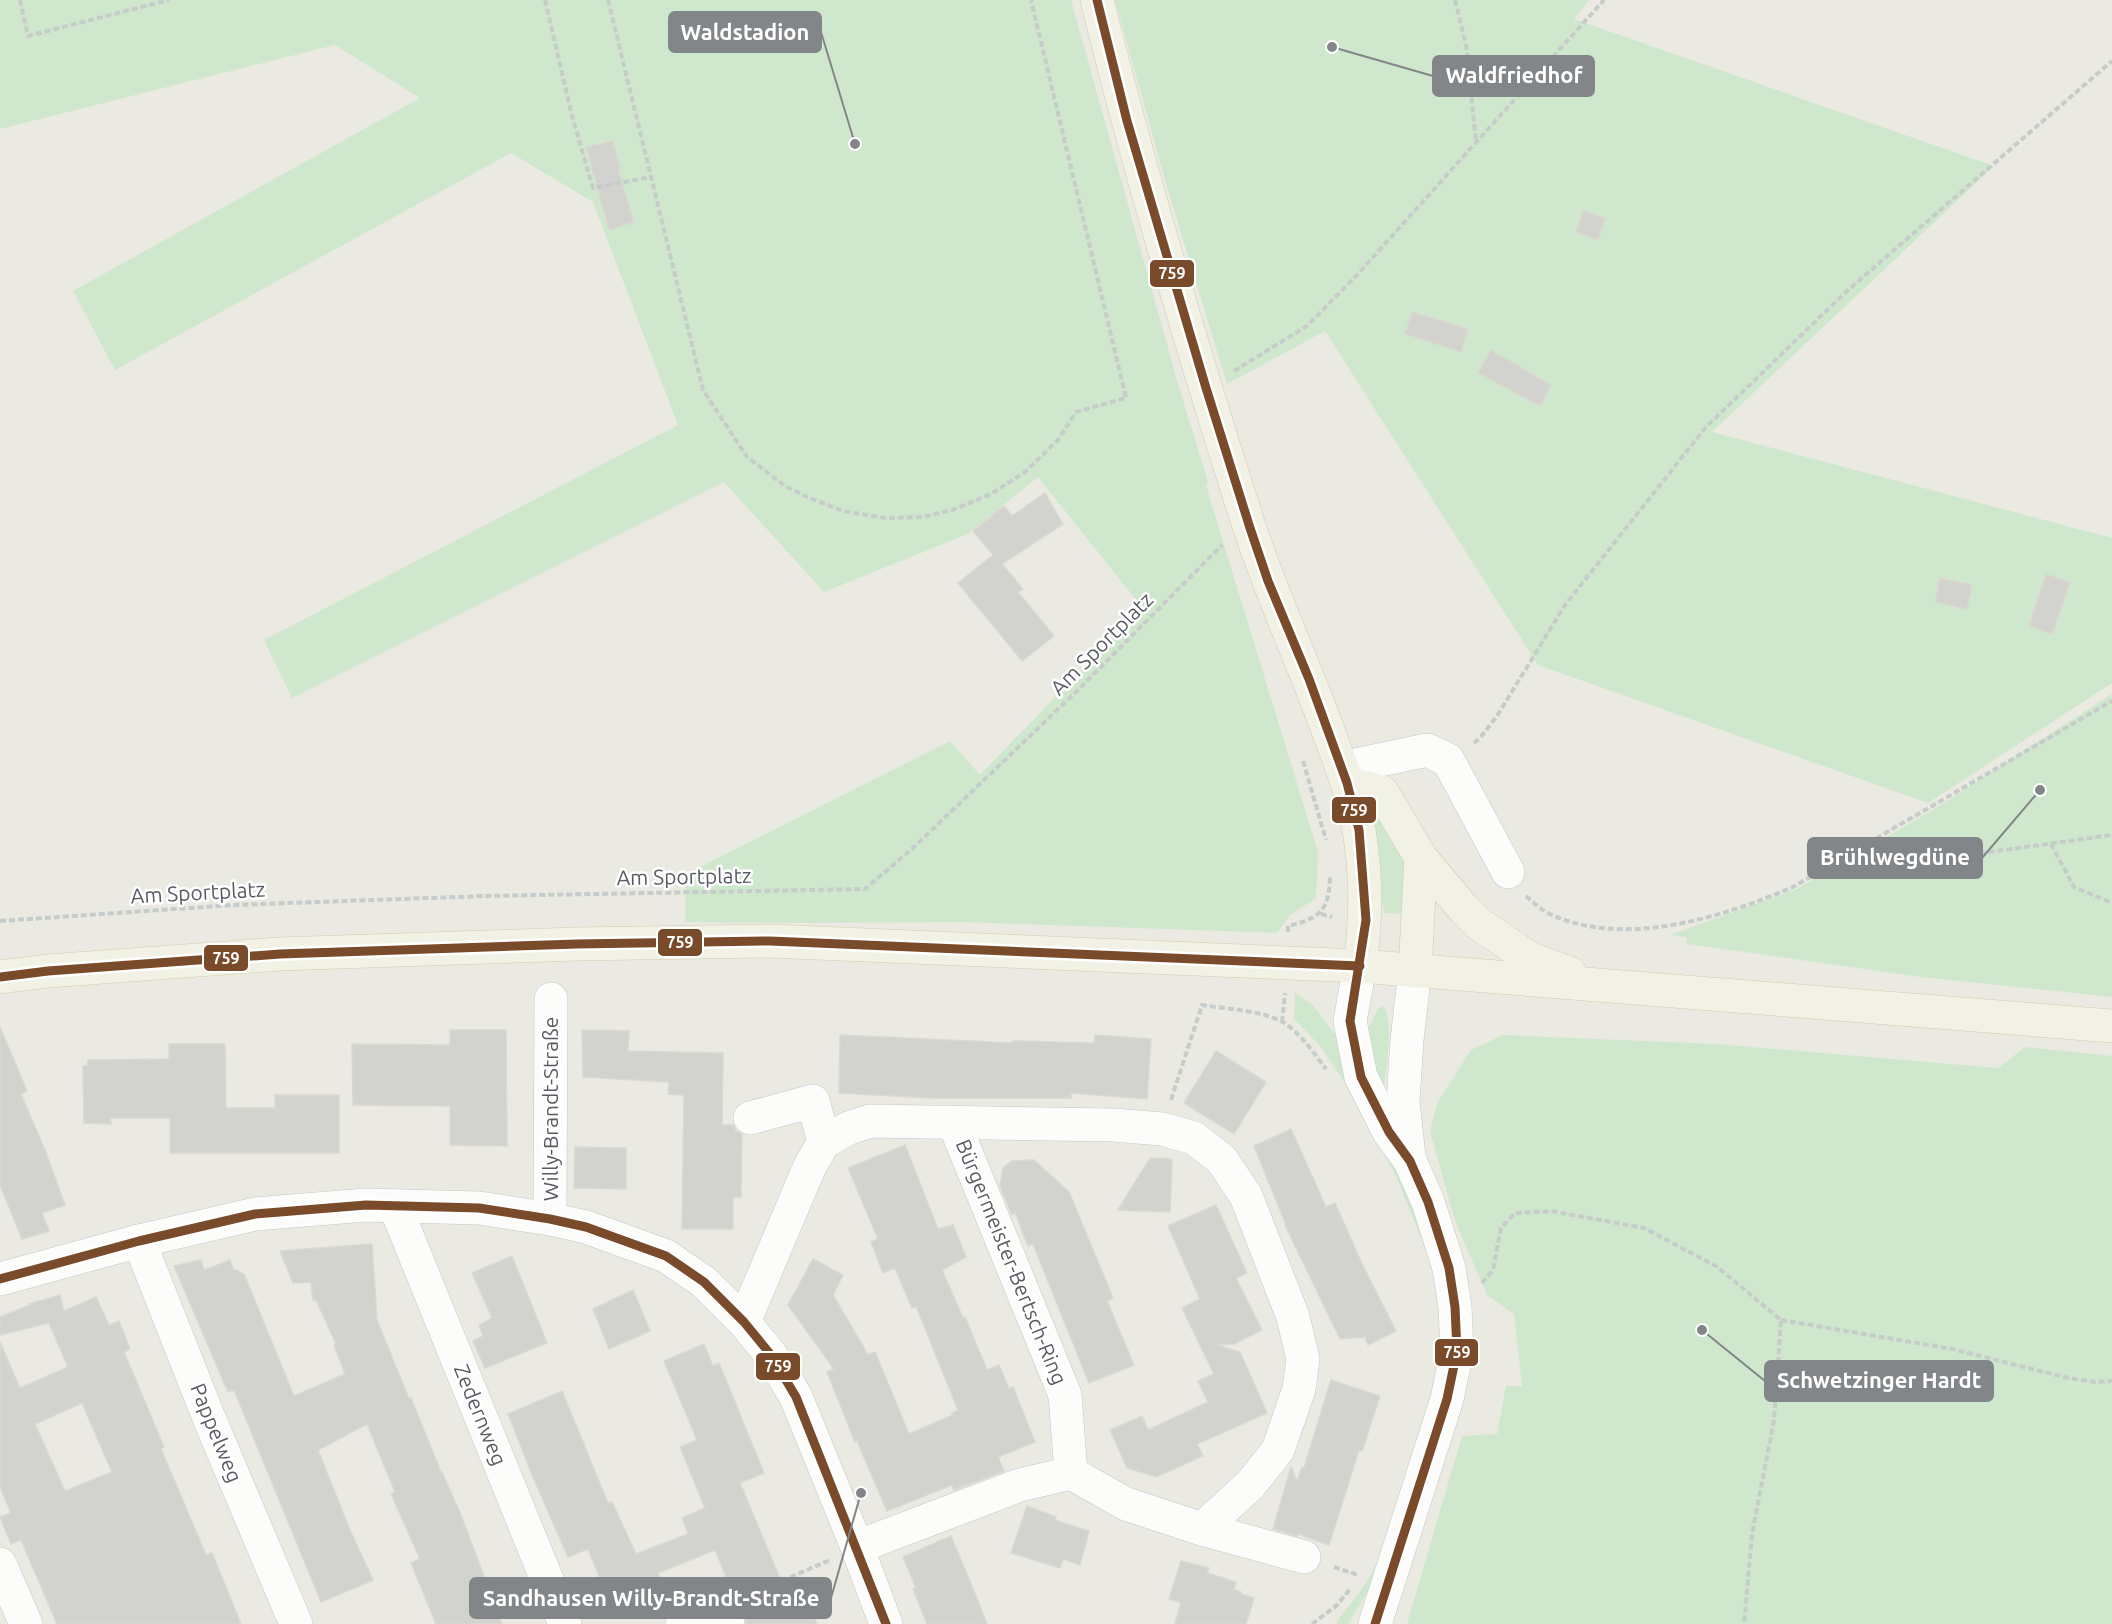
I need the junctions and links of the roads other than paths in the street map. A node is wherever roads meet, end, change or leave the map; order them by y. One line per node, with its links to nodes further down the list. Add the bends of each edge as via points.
1 (1097, 0): 2 (main road, via 1127,121 1206,388 1268,581)
2 (1345, 775): 3 (main road, via 1382,792); 4 (street, via 1427,750 1448,760); 5 (main road, via 1359,830 1364,875 1366,920)
3 (1421, 858): 6 (main road); 8 (main road, via 1479,924 1531,959)
4 (1508, 872)
5 (1360, 966): 6 (main road); 7 (main road, via 770,941 280,954); 14 (street, via 1350,1021 1360,1077 1389,1132)
6 (1415, 971): 8 (main road); 14 (street, via 1403,1102)
7 (0, 976)
8 (1607, 986): 10 (main road)
9 (551, 999): 16 (street, Willy-Brandt-Straße)
10 (2112, 1026)
11 (750, 1118): 13 (street, via 813,1101)
12 (954, 1123): 13 (street, Bürgermeister-Bertsch-Ring, via 870,1121); 20 (street, Bürgermeister-Bertsch-Ring, via 1065,1395); 21 (street, Bürgermeister-Bertsch-Ring, via 1162,1128 1194,1138 1222,1160 1246,1196 1293,1317 1303,1359 1299,1389 1278,1450 1250,1485)
13 (824, 1142): 19 (street, via 809,1168)
14 (1410, 1161): 31 (street, via 1449,1268 1457,1351 1447,1399)
15 (395, 1206): 16 (street, Willy-Brandt-Straße, via 478,1208); 17 (street, Willy-Brandt-Straße, via 255,1214); 28 (street, Zedernweg)
16 (550, 1219): 19 (street, Willy-Brandt-Straße, via 586,1227 666,1256 704,1282)
17 (139, 1241): 18 (street, Willy-Brandt-Straße); 27 (street, Pappelweg)
18 (2, 1271)
19 (744, 1323): 22 (street, Willy-Brandt-Straße, via 771,1355 796,1397)
20 (1071, 1473): 21 (street, via 1126,1504); 22 (street, via 1020,1485)
21 (1202, 1529): 23 (street)
22 (857, 1547): 30 (street, Willy-Brandt-Straße)
23 (1304, 1557)
24 (0, 1564): 26 (street)
25 (724, 1615): 29 (street)
26 (26, 1624)
27 (296, 1624)
28 (565, 1624)
29 (682, 1624)
30 (886, 1624)
31 (1375, 1624)

